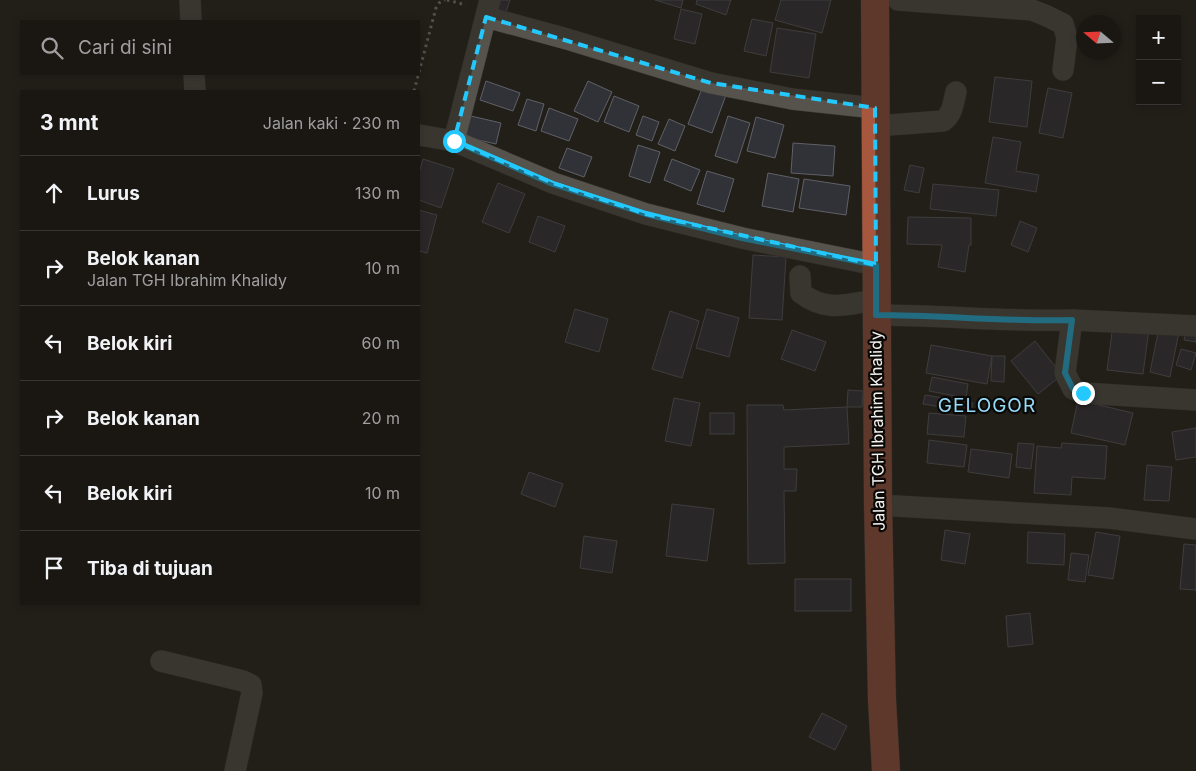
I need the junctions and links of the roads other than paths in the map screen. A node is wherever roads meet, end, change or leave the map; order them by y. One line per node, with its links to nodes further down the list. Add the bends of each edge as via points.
1 (190, 0): 5 (street)
2 (875, 0): 10 (main road, Jalan TGH Ibrahim Khalidy)
3 (898, 0): 6 (street, via 1032,10 1047,16 1063,24 1067,38)
4 (488, 9): 10 (street, via 567,39 711,83); 12 (street)
5 (191, 20)
6 (1064, 70)
7 (194, 75): 8 (street)
8 (195, 90)
9 (956, 92): 10 (street, via 951,111 943,120)
10 (876, 117): 13 (main road, Jalan TGH Ibrahim Khalidy)
11 (420, 135): 12 (street)
12 (454, 141): 13 (street, via 553,184 646,214 742,238)
13 (876, 265): 15 (main road, Jalan TGH Ibrahim Khalidy)
14 (800, 276): 15 (street, via 801,293 816,302 827,306)
15 (876, 308): 16 (street, via 921,315); 19 (main road, Jalan TGH Ibrahim Khalidy)
16 (1072, 320): 17 (street); 18 (street, via 1065,373 1073,389 1083,393)
17 (1196, 326)
18 (1196, 400)
19 (878, 505): 20 (street, via 1109,518); 23 (main road, Jalan TGH Ibrahim Khalidy)
20 (1196, 529)
21 (161, 661): 22 (street, via 251,685)
22 (235, 771)
23 (886, 771)

